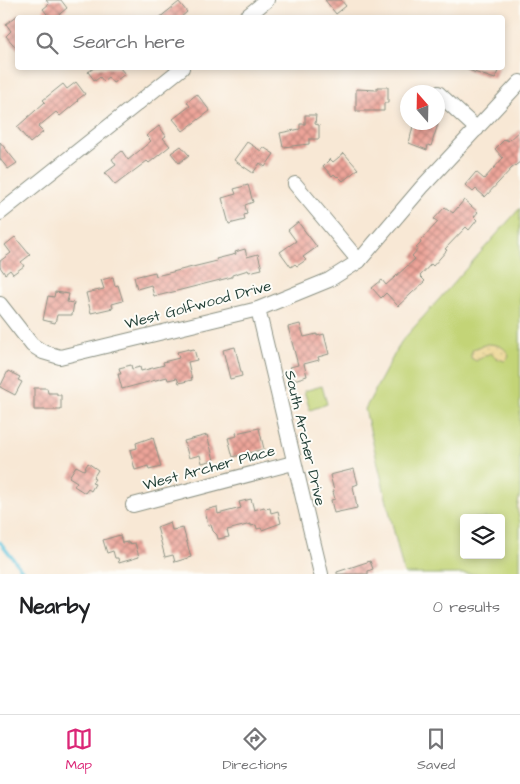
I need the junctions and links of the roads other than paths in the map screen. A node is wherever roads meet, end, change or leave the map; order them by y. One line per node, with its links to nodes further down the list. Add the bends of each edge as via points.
1 (267, 0): 2 (street)
2 (249, 15)
3 (179, 70): 8 (street)
4 (520, 82): 6 (street, West Golfwood Drive)
5 (445, 100): 6 (street)
6 (477, 129): 9 (street, West Golfwood Drive, via 422,186)
7 (295, 184): 9 (street)
8 (0, 213)
9 (359, 260): 11 (street, West Golfwood Drive, via 329,280)
10 (0, 304): 11 (street, West Golfwood Drive, via 32,345 60,358)
11 (258, 309): 12 (street, South Archer Drive)
12 (293, 463): 13 (street, West Archer Place); 14 (street, South Archer Drive)
13 (133, 505)
14 (321, 574)

